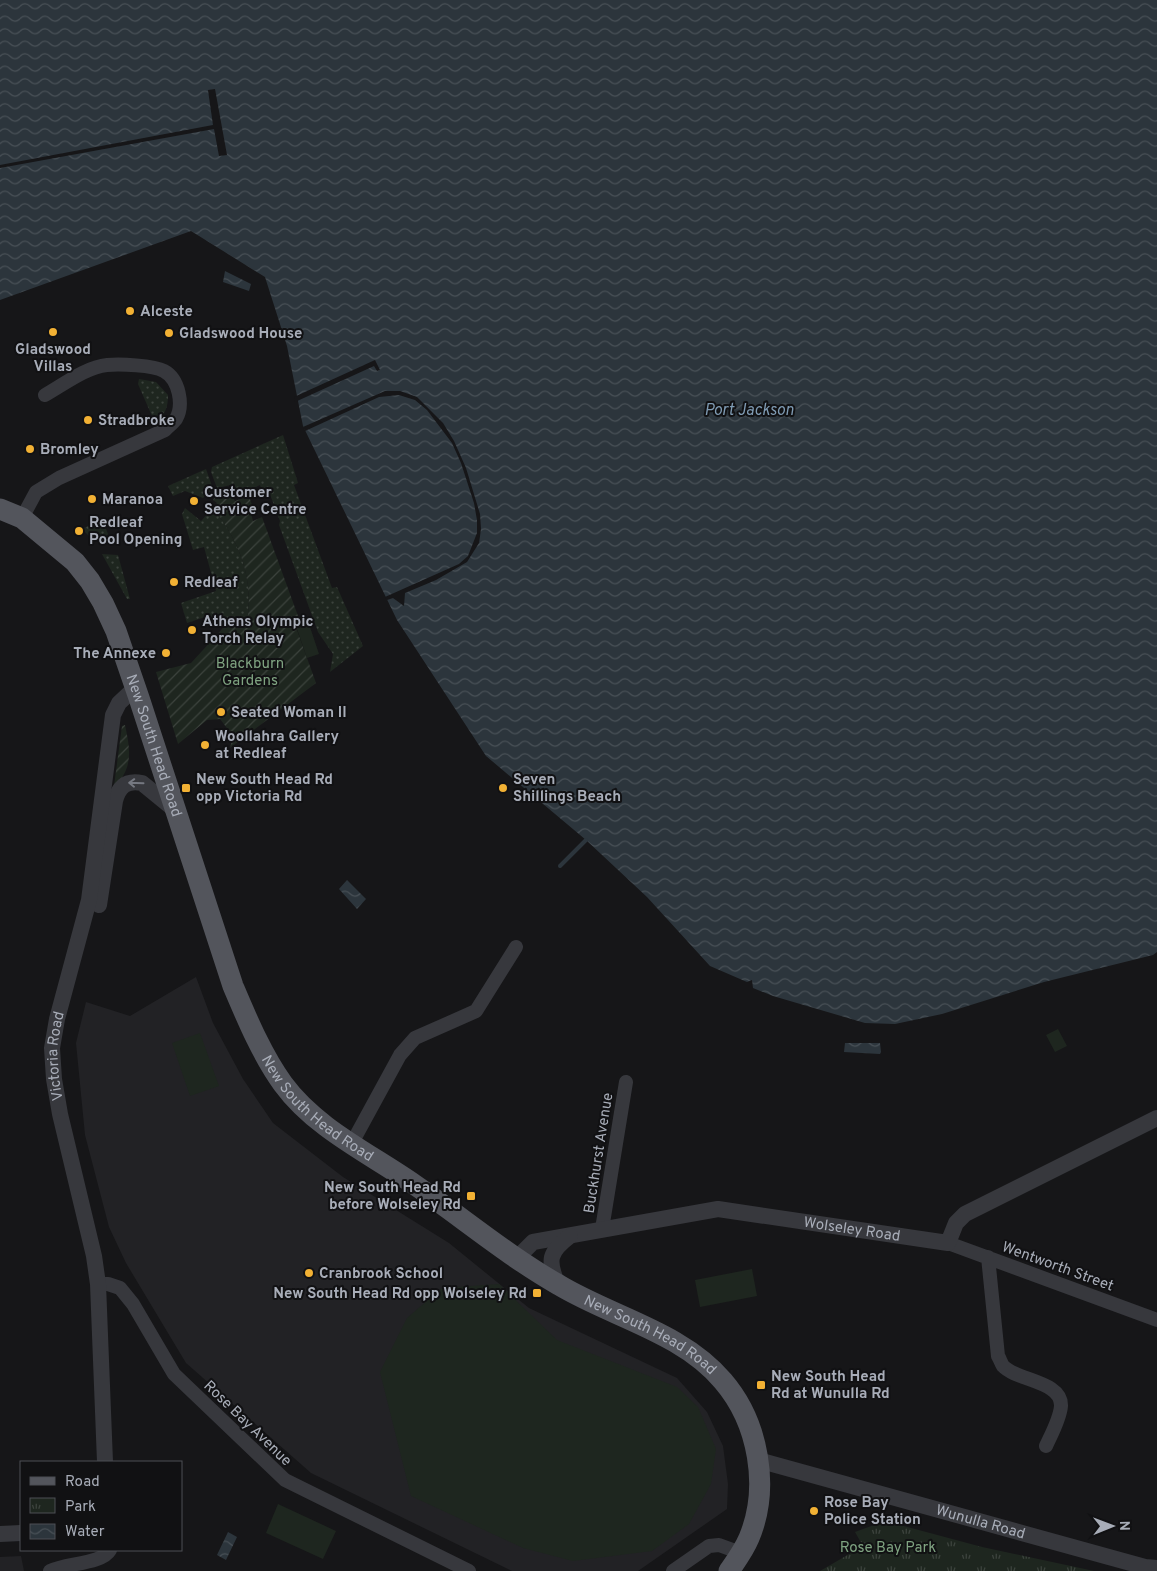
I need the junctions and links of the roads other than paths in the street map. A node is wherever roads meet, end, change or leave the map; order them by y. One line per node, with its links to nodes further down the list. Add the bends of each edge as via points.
1 (44, 395): 3 (street, via 96,367 153,367 164,370 173,378 180,405 176,419 165,430 59,478 36,492)
2 (0, 509): 3 (main road, New South Head Road)
3 (22, 518): 4 (main road, New South Head Road, via 74,562 90,580 116,631)
4 (135, 688): 5 (main road, New South Head Road); 7 (street, Victoria Road, via 119,703 113,715 89,900)
5 (174, 810): 7 (street, one-way to 7, via 142,782 126,784 118,792 98,914); 10 (main road, New South Head Road, via 231,980 252,1029 283,1084 302,1106)
6 (516, 947): 10 (street, via 476,1011 415,1038 400,1055)
7 (66, 992): 16 (street, Victoria Road, via 53,1040 54,1079)
8 (626, 1082): 11 (street, Buckhurst Avenue)
9 (1157, 1118): 13 (street, via 965,1214 956,1223)
10 (352, 1143): 15 (main road, New South Head Road)
11 (602, 1229): 12 (street, Wolseley Road); 13 (street, Wolseley Road, via 718,1209)
12 (570, 1236): 15 (street, Wolseley Road, via 533,1242); 17 (street, via 552,1254 552,1269)
13 (948, 1243): 14 (street, Wentworth Street)
14 (988, 1257): 18 (street, Wentworth Street); 19 (street, via 998,1356 1003,1366 1053,1389 1059,1397 1061,1406)
15 (517, 1258): 17 (main road, New South Head Road)
16 (98, 1284): 21 (street, Victoria Road); 28 (street, Rose Bay Avenue, via 120,1288 133,1304 174,1374 285,1480)
17 (558, 1285): 20 (main road, New South Head Road, via 682,1346 702,1360 732,1393 748,1425)
18 (1157, 1320)
19 (1046, 1446)
20 (758, 1460): 25 (main road, New South Head Road, via 758,1510); 26 (street, Wunulla Road)
21 (104, 1461)
22 (20, 1533): 23 (street)
23 (0, 1534)
24 (109, 1551): 27 (street, via 99,1558)
25 (741, 1554): 29 (street, via 719,1545 709,1546); 30 (main road, New South Head Road)
26 (1151, 1569)
27 (50, 1571)
28 (469, 1571)
29 (673, 1571)
30 (729, 1571)

